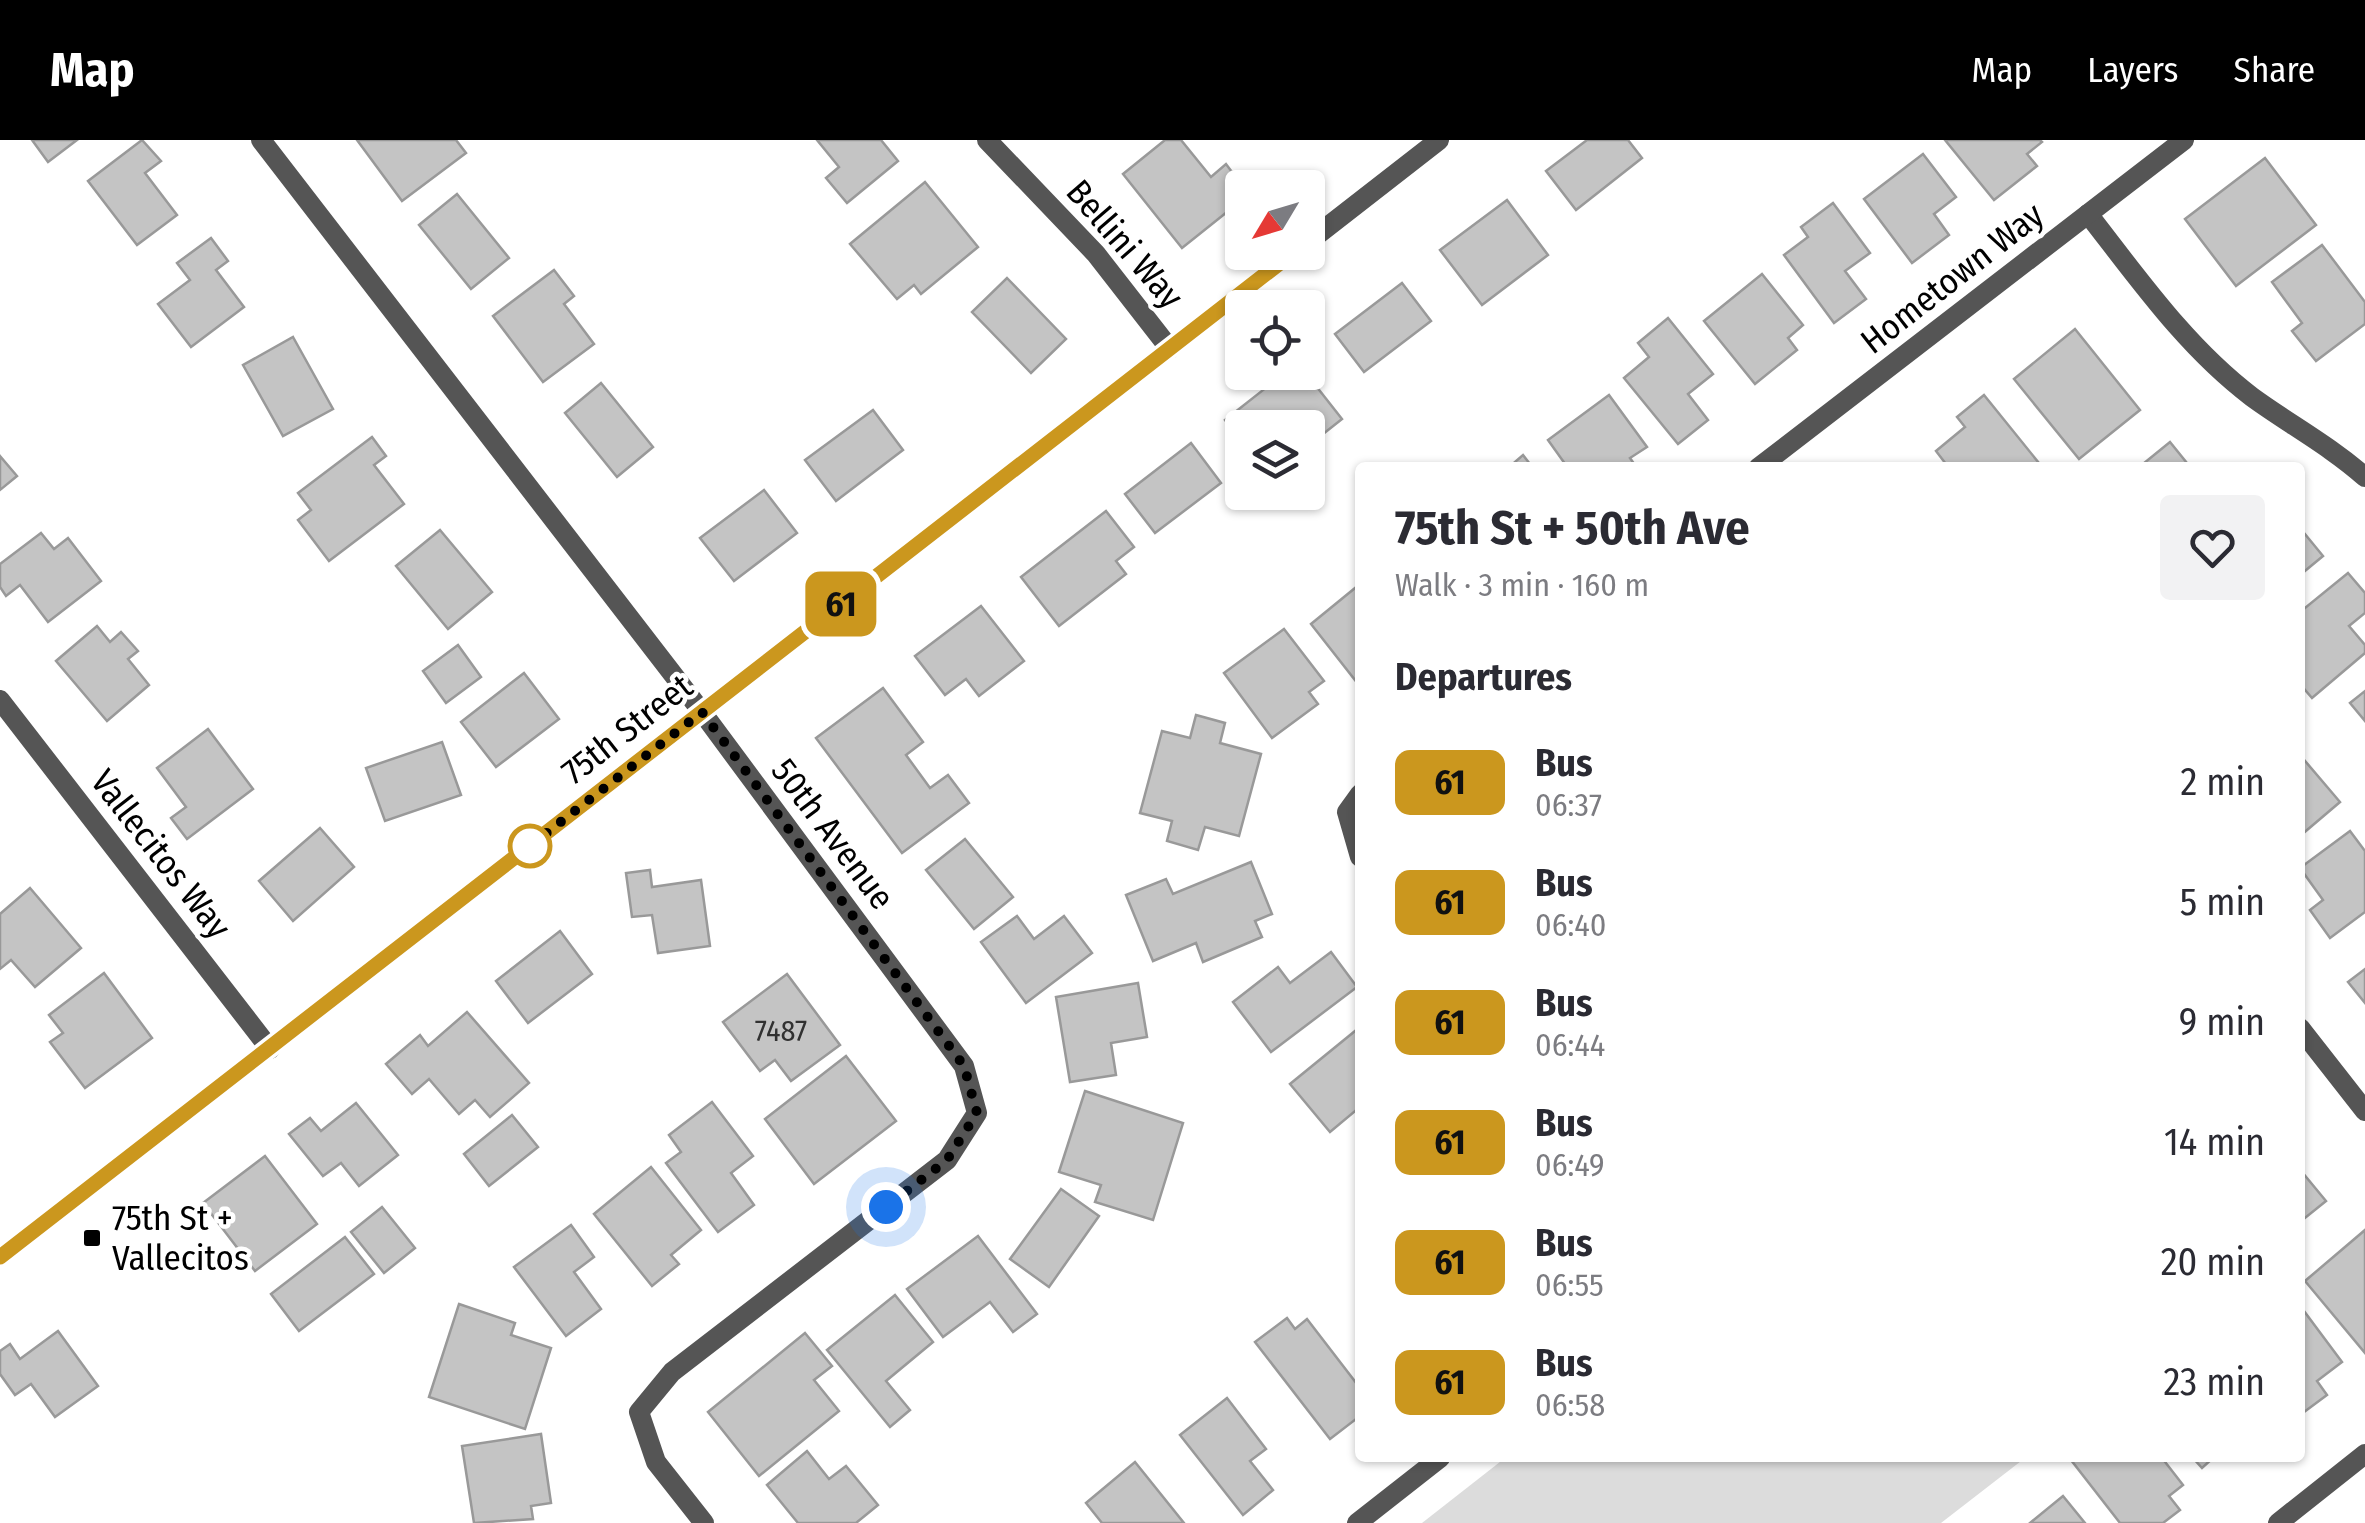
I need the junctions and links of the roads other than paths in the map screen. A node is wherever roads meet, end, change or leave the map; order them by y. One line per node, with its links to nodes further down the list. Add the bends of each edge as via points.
1 (260, 140): 12 (street, 50th Avenue)
2 (987, 140): 8 (street, Bellini Way, via 1096,254)
3 (1439, 140): 6 (street)
4 (2184, 140): 5 (street, Hometown Way)
5 (2088, 214): 9 (street, Hometown Way); 10 (street, via 2202,354)
6 (1325, 229)
7 (1271, 270): 8 (street, 75th Street)
8 (1170, 349): 12 (street, 75th Street)
9 (1766, 462)
10 (2365, 476)
11 (0, 700): 16 (street, Vallecitos Way)
12 (702, 712): 16 (street, 75th Street); 21 (street, 50th Avenue, via 964,1066 977,1113 947,1160 672,1372 639,1412 656,1462)
13 (1355, 801): 14 (street, via 1347,812)
14 (1355, 840)
15 (2305, 1034): 17 (street)
16 (270, 1048): 18 (street, 75th Street)
17 (2365, 1112)
18 (0, 1257)
19 (2365, 1454): 23 (street)
20 (1435, 1462): 22 (street)
21 (704, 1523)
22 (1356, 1523)
23 (2278, 1523)

